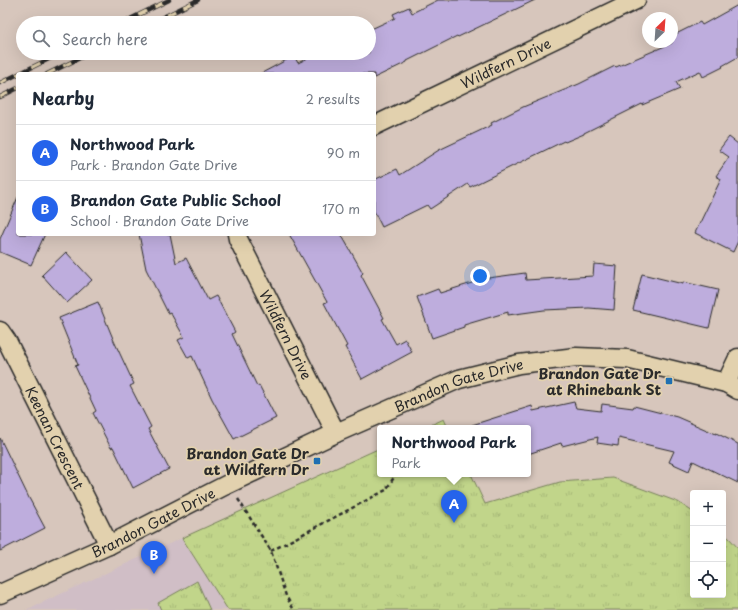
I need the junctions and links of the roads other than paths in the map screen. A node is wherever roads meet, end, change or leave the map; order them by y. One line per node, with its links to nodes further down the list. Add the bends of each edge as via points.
1 (636, 0): 2 (street, Wildfern Drive)
2 (376, 125)
3 (237, 236): 7 (street, Wildfern Drive)
4 (0, 331): 8 (street, Keenan Crescent)
5 (738, 358): 6 (street)
6 (732, 387): 7 (street, Brandon Gate Drive, via 627,359 576,357 519,364 459,379)
7 (336, 434): 8 (street, Brandon Gate Drive, via 228,484)
8 (110, 545): 9 (street, Brandon Gate Drive)
9 (0, 594)

